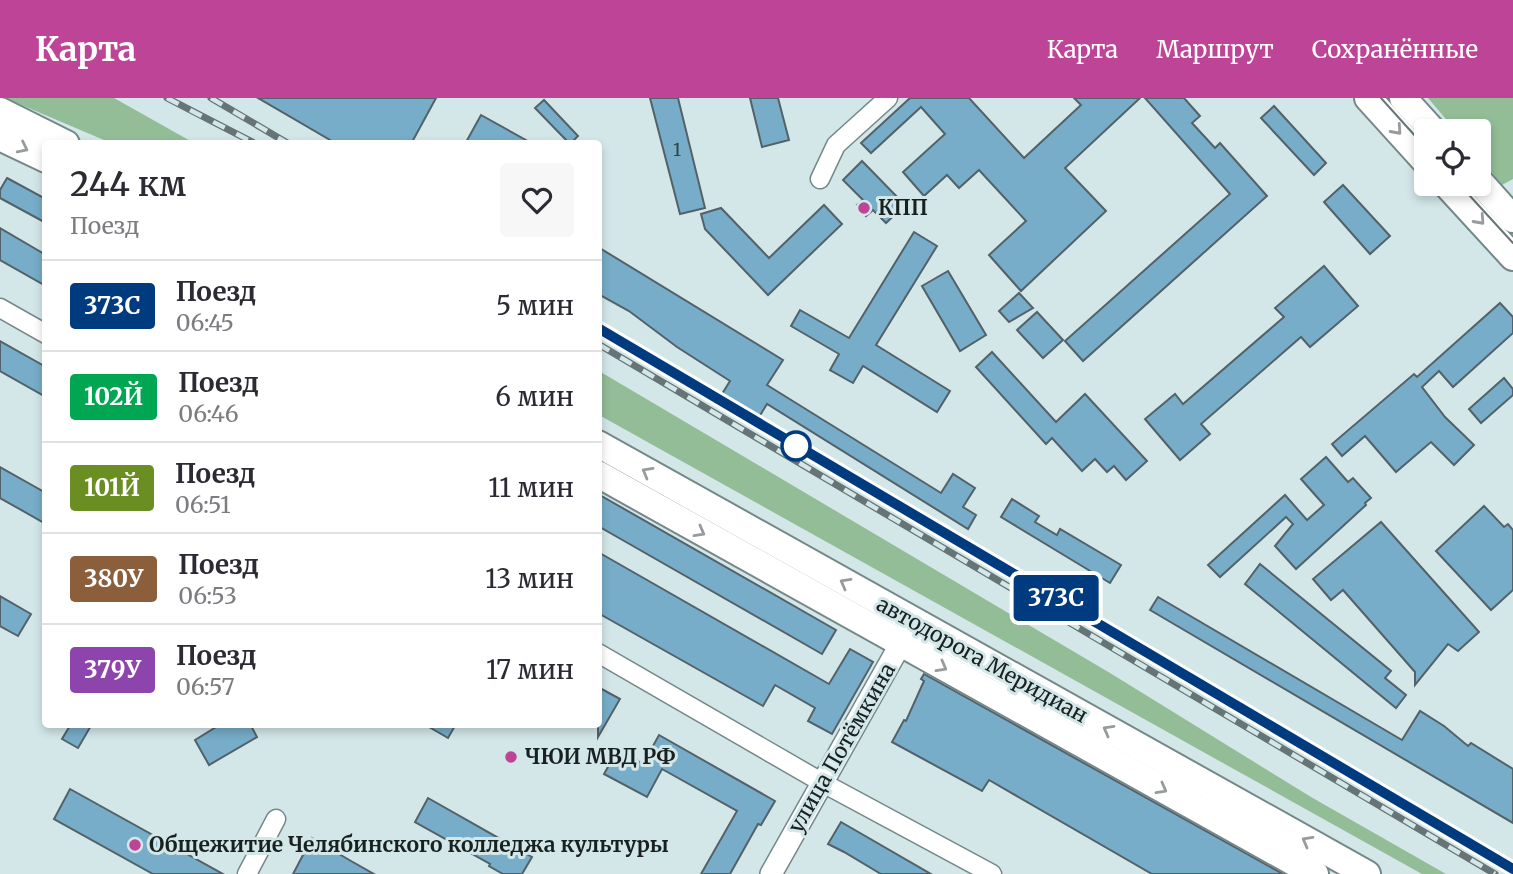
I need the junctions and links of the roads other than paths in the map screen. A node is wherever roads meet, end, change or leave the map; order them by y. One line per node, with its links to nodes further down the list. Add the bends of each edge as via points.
1 (888, 98): 10 (street, via 836,145)
2 (1368, 98): 8 (main road, one-way to 8)
3 (1403, 98): 5 (main road)
4 (0, 111): 7 (main road)
5 (1422, 119)
6 (0, 137): 9 (main road, one-way to 9)
7 (58, 140)
8 (1414, 149)
9 (42, 157)
10 (820, 178)
11 (1491, 194): 13 (main road)
12 (1457, 196): 14 (main road, one-way to 14)
13 (1513, 219)
14 (1513, 257)
15 (0, 308): 16 (street)
16 (42, 332)
17 (602, 446): 19 (main road, автодорога Меридиан, one-way to 17)
18 (602, 476): 19 (main road, автодорога Меридиан, one-way to 19)
19 (907, 632): 21 (street, улица Потёмкина); 26 (main road, автодорога Меридиан, one-way to 26); 27 (main road, автодорога Меридиан, one-way to 19)
20 (602, 655): 21 (street)
21 (822, 783): 24 (street, улица Потёмкина); 25 (street)
22 (276, 820): 23 (street)
23 (247, 874)
24 (771, 874)
25 (992, 874)
26 (1315, 874)
27 (1367, 874)

